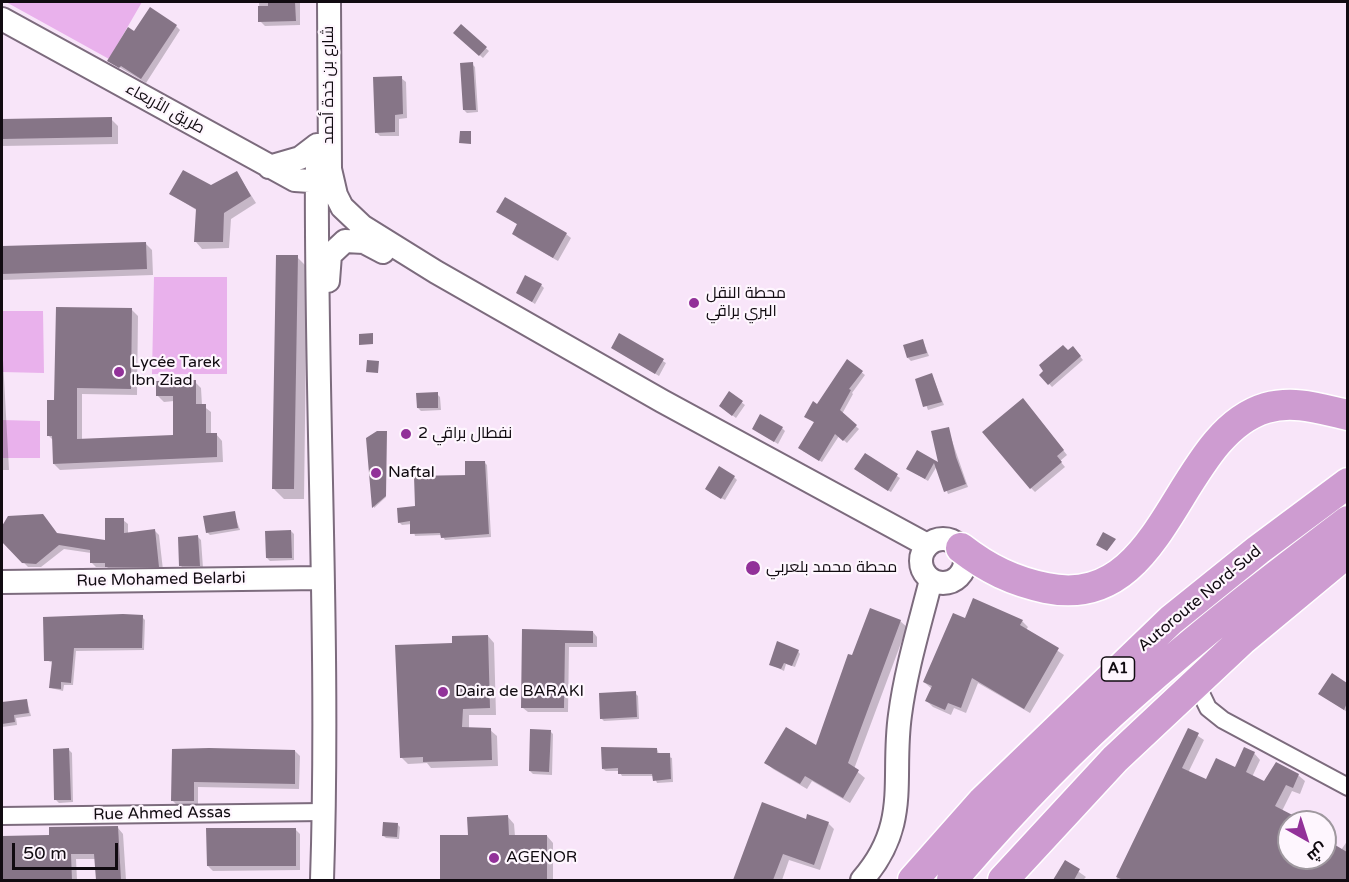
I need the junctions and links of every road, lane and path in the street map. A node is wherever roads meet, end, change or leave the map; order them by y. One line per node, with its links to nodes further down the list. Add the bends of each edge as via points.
1 (316, 2): 4 (main road)
2 (329, 2): 6 (main road, شارع بن خدة أحمد)
3 (2, 19): 5 (main road, طريق الأربعاء)
4 (317, 145): 5 (main road); 6 (main road)
5 (276, 171): 6 (main road, طريق الأربعاء, via 302,182); 7 (main road)
6 (323, 173): 7 (main road); 8 (main road, via 351,217)
7 (317, 228): 9 (main road)
8 (436, 272): 9 (main road, via 417,269 364,242 345,241 330,255 328,310); 13 (main road, via 672,407)
9 (317, 333): 16 (main road)
10 (1347, 415): 14 (highway, via 1293,405 1266,408 1248,417 1214,448 1136,561 1104,583 1066,591 1021,583 981,564)
11 (1347, 483): 25 (highway, Autoroute Nord-Sud / A1, via 1171,620 983,801)
12 (1347, 521): 26 (highway, Autoroute Nord-Sud / A1, via 1131,695 1062,761)
13 (927, 545): 14 (main road, via 948,539); 17 (main road, via 920,562)
14 (961, 548): 17 (main road, via 964,564 960,575 947,583)
15 (1347, 552): 19 (highway)
16 (321, 578): 18 (main road, Rue Mohamed Belarbi); 21 (main road)
17 (931, 580): 24 (main road, via 899,716 896,812 885,845)
18 (2, 582)
19 (1196, 683): 20 (street, via 1208,708 1223,720); 27 (highway, via 1115,759)
20 (1347, 787)
21 (323, 812): 22 (street, Rue Ahmed Assas); 23 (main road)
22 (2, 816)
23 (322, 880)
24 (862, 880)
25 (913, 880)
26 (952, 880)
27 (1003, 880)

